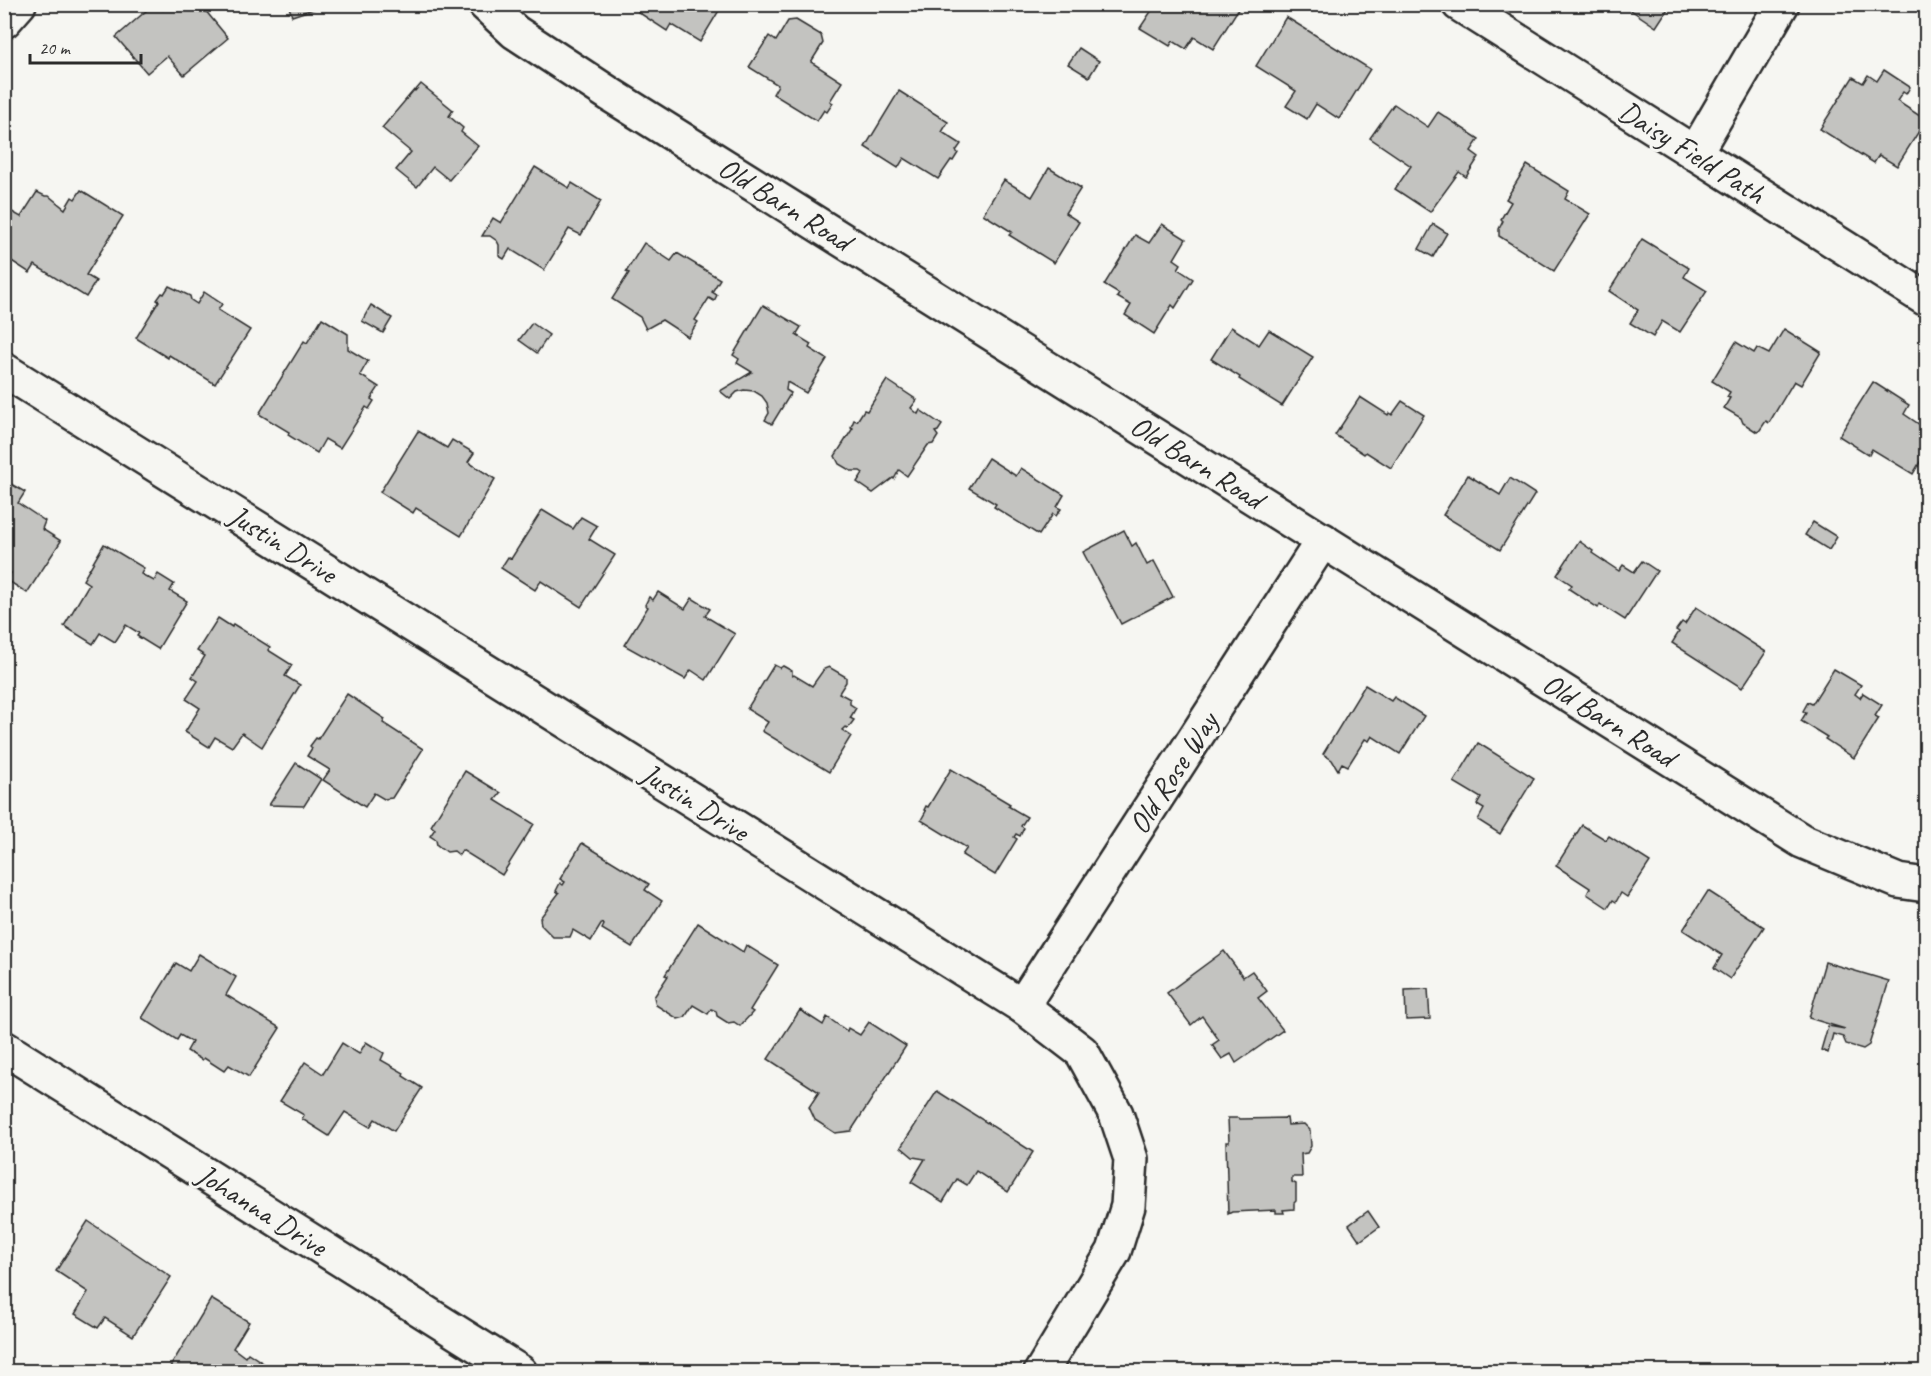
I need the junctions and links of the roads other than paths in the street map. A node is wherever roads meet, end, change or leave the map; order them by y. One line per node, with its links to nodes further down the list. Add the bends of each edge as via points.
1 (19, 4): 5 (street)
2 (486, 4): 9 (street, Old Barn Road, via 515,32 611,95)
3 (1459, 4): 6 (street, Daisy Field Path)
4 (1782, 4): 6 (street)
5 (4, 21)
6 (1695, 153): 7 (street, Daisy Field Path)
7 (1926, 299)
8 (4, 370): 11 (street, Justin Drive)
9 (1323, 540): 10 (street, Old Barn Road, via 1802,841 1898,881); 11 (street, Old Rose Way)
10 (1926, 885)
11 (1022, 1006): 14 (street, Justin Drive, via 1082,1052 1116,1114 1131,1159 1128,1206 1114,1251)
12 (4, 1048): 13 (street, Johanna Drive)
13 (520, 1371)
14 (1041, 1371)

